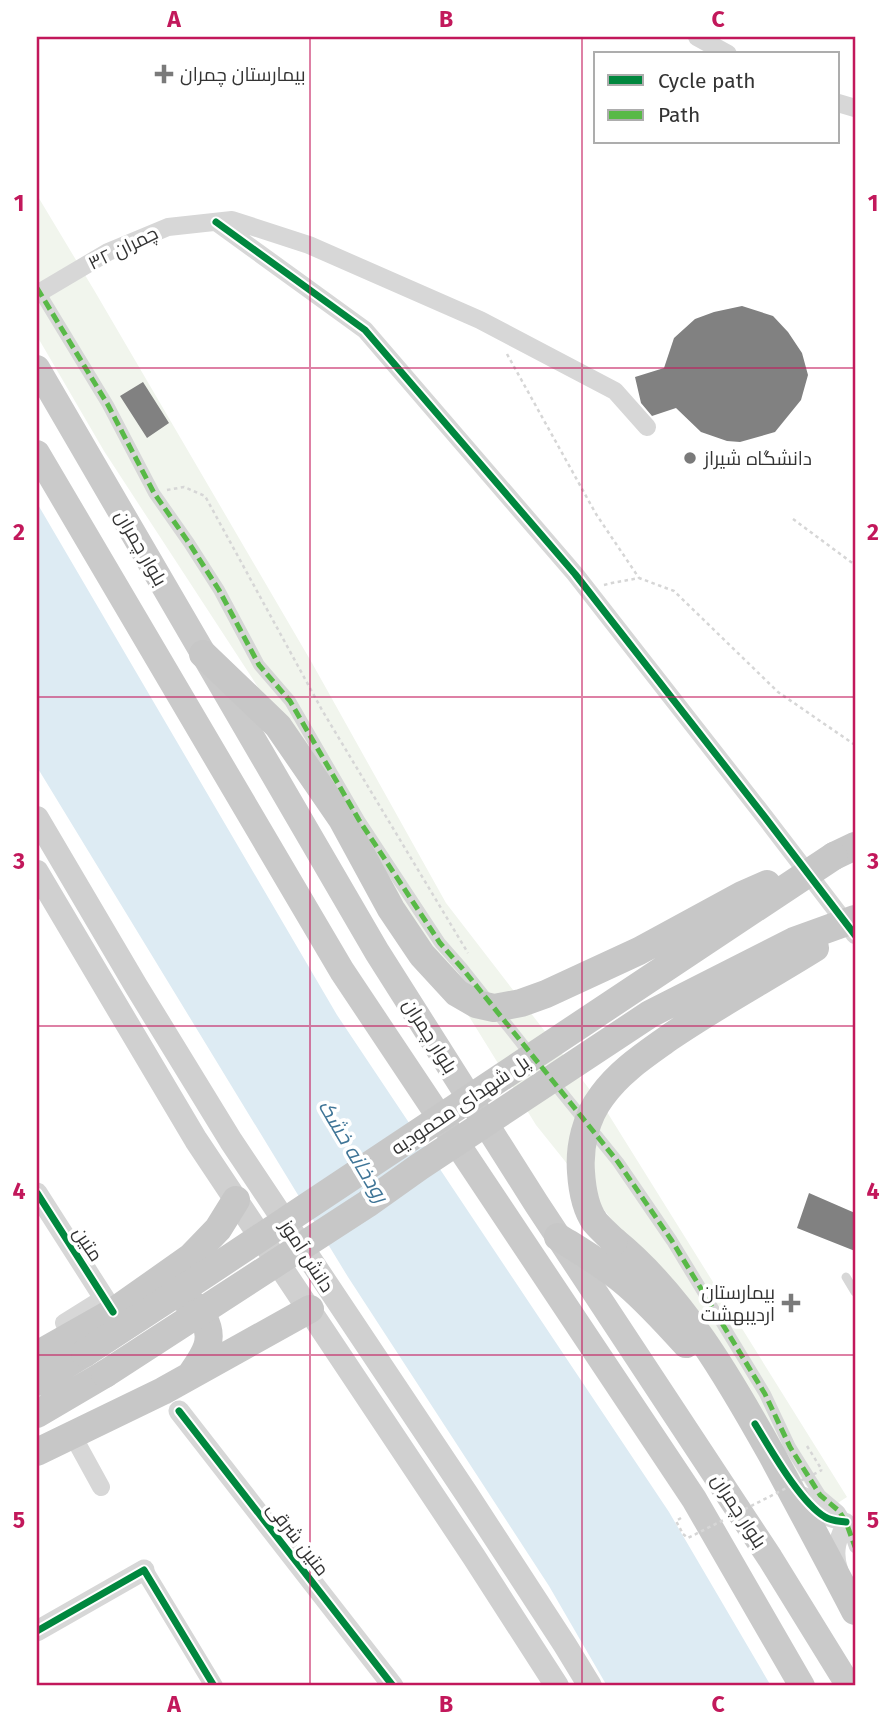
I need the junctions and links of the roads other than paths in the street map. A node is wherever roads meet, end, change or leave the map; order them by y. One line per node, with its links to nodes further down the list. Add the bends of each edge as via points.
1 (697, 37): 2 (street)
2 (724, 52)
3 (216, 222): 4 (street, ۳۲ چمران, via 168,227 108,252); 6 (street, ۳۲ چمران, via 232,220 309,245 492,327 615,391); 13 (street, via 365,330 588,592)
4 (38, 291): 32 (street, via 108,405 154,493 219,590 259,665 290,701 366,831 440,943 618,1162 765,1394 820,1495)
5 (37, 368): 8 (main road, بلوار چمران)
6 (647, 427)
7 (37, 453): 41 (main road, بلوار چمران, via 342,971 694,1499)
8 (203, 654): 10 (highway, bridge, via 278,726 342,819 422,955 457,993 476,1004 494,1007 546,994 639,951 741,895); 16 (main road, بلوار چمران, via 377,952)
9 (37, 818): 40 (main road, دانش آموز, via 231,1142)
10 (845, 851): 24 (highway, پل شهدای محمودیه, bridge)
11 (37, 872): 15 (main road, دانش آموز)
12 (855, 921): 25 (highway, bridge, via 642,1057 601,1097 586,1127 580,1161 584,1194 594,1221 674,1302); 27 (highway, پل شهدای محمودیه, bridge, via 794,941 650,1014 355,1212)
13 (855, 935)
14 (37, 1193): 19 (street, متین)
15 (236, 1200): 19 (highway, via 218,1229 191,1257); 20 (main road, دانش آموز)
16 (558, 1237): 25 (highway, via 626,1283); 42 (main road, بلوار چمران, via 756,1536)
17 (846, 1278): 18 (lane)
18 (855, 1292)
19 (116, 1303): 21 (street); 22 (highway); 23 (highway, via 160,1293 197,1306 209,1328 209,1343)
20 (310, 1309): 23 (highway); 39 (main road, دانش آموز)
21 (64, 1323)
22 (37, 1355)
23 (188, 1378): 29 (highway)
24 (37, 1382)
25 (736, 1392): 28 (highway)
26 (178, 1411): 38 (street, متین شرقی)
27 (37, 1414)
28 (755, 1424): 32 (street, via 812,1507 828,1519); 35 (highway)
29 (73, 1436): 30 (highway); 31 (street)
30 (37, 1452)
31 (101, 1487)
32 (851, 1519): 33 (street); 35 (street, via 838,1538 835,1556)
33 (855, 1547)
34 (144, 1570): 36 (street); 37 (street)
35 (855, 1609)
36 (37, 1631)
37 (214, 1686)
38 (393, 1686)
39 (557, 1686)
40 (590, 1686)
41 (802, 1686)
42 (849, 1686)

